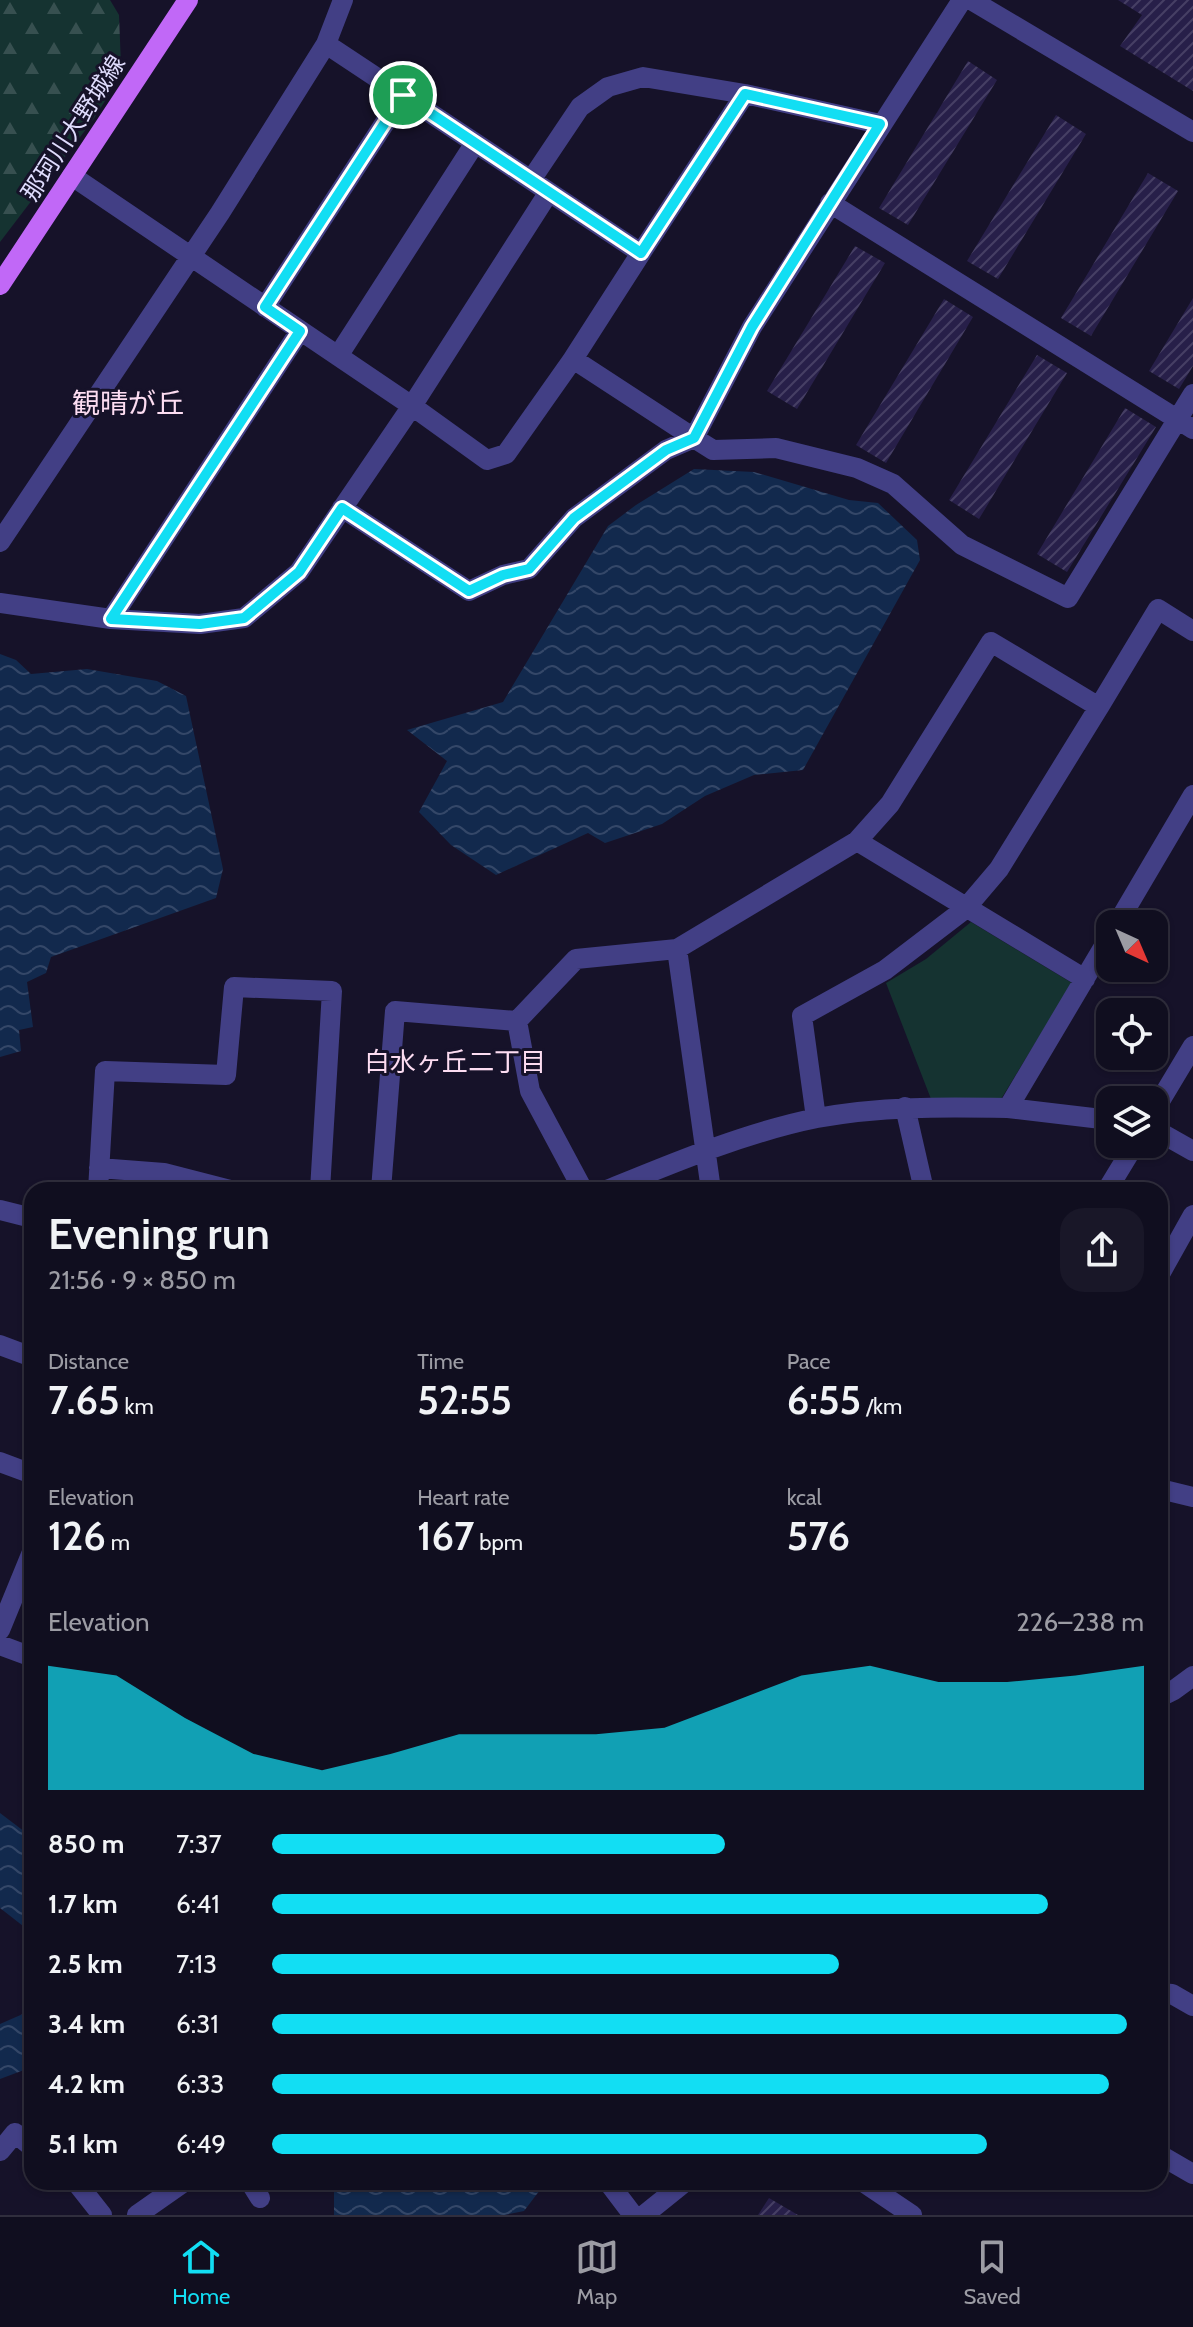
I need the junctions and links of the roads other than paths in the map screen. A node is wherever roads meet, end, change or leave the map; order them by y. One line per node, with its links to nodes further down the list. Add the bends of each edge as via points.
1 (188, 0): 11 (main road, 那珂川大野城線)
2 (343, 0): 5 (street)
3 (962, 0): 8 (street)
4 (971, 0): 9 (street)
5 (326, 44): 7 (street); 16 (street)
6 (745, 94): 8 (street); 12 (street, via 643,77 608,87 580,107); 15 (street)
7 (403, 95): 10 (street); 18 (street)
8 (880, 124): 14 (street)
9 (1193, 132)
10 (475, 143): 12 (street); 20 (street)
11 (72, 176): 16 (street); 17 (main road, 那珂川大野城線)
12 (531, 180): 13 (street)
13 (549, 192): 15 (street); 23 (street)
14 (830, 203): 24 (street); 25 (street, via 752,327)
15 (641, 253): 21 (street)
16 (190, 257): 18 (street); 27 (street)
17 (0, 285)
18 (265, 307): 19 (street)
19 (300, 331): 20 (street); 29 (street)
20 (338, 356): 23 (street)
21 (573, 359): 23 (street, via 506,454 487,460); 25 (street)
22 (1193, 394): 24 (street)
23 (412, 406): 26 (street)
24 (1186, 424): 25 (street, via 1068,598 962,545 893,484 869,473 776,448 713,450)
25 (694, 438): 26 (street, via 666,450 574,518 529,569 469,591)
26 (342, 508): 29 (street, via 299,572 244,618 200,624)
27 (0, 542)
28 (0, 603): 29 (street)
29 (111, 619)
30 (1193, 631): 31 (street, via 1158,609)
31 (1099, 707): 33 (street, via 991,642 890,804); 34 (street, via 999,869)
32 (1193, 795): 35 (street)
33 (857, 841): 34 (street); 36 (street)
34 (965, 909): 38 (street); 44 (street, via 885,970 802,1016)
35 (1125, 910)
36 (677, 949): 39 (street, via 576,959); 47 (street)
37 (1096, 960): 38 (street)
38 (1085, 979): 43 (street)
39 (517, 1021): 54 (street, via 395,1011); 55 (street, via 530,1091)
40 (1193, 1046): 41 (street)
41 (1168, 1088)
42 (905, 1107): 43 (street); 44 (street); 58 (street)
43 (1008, 1108): 45 (street)
44 (816, 1118): 47 (street)
45 (1096, 1118)
46 (1168, 1137): 48 (street)
47 (706, 1150): 56 (street); 57 (street)
48 (1193, 1151)
49 (1126, 1158): 59 (street)
50 (99, 1168): 51 (street); 52 (street, via 164,1173); 53 (street, via 105,1071 226,1075 234,987 332,991)
51 (98, 1182)
52 (199, 1182)
53 (320, 1182)
54 (382, 1182)
55 (579, 1182)
56 (627, 1182)
57 (710, 1182)
58 (922, 1182)
59 (1112, 1182)
60 (0, 1210): 62 (street)
61 (1193, 1215): 63 (street)
62 (24, 1216)
63 (1168, 1260)
64 (0, 1345): 65 (street)
65 (24, 1354)
66 (0, 1462): 67 (street)
67 (24, 1471)
68 (1168, 1491): 69 (street)
69 (1193, 1497)
70 (24, 1563): 71 (street)
71 (8, 1586): 72 (street)
72 (0, 1630)
73 (0, 1645): 74 (street)
74 (24, 1654)
75 (1193, 1676): 76 (street)
76 (1168, 1693)
77 (1168, 1994): 78 (street)
78 (1193, 2006)
79 (24, 2140): 80 (street, via 15,2133)
80 (0, 2151)
81 (1168, 2160): 82 (street)
82 (1193, 2174)
83 (82, 2190): 88 (street)
84 (173, 2190): 89 (street)
85 (614, 2190): 90 (street)
86 (675, 2190): 91 (street)
87 (875, 2190): 92 (street)
88 (102, 2215)
89 (137, 2215)
90 (633, 2215)
91 (644, 2215)
92 (912, 2215)

